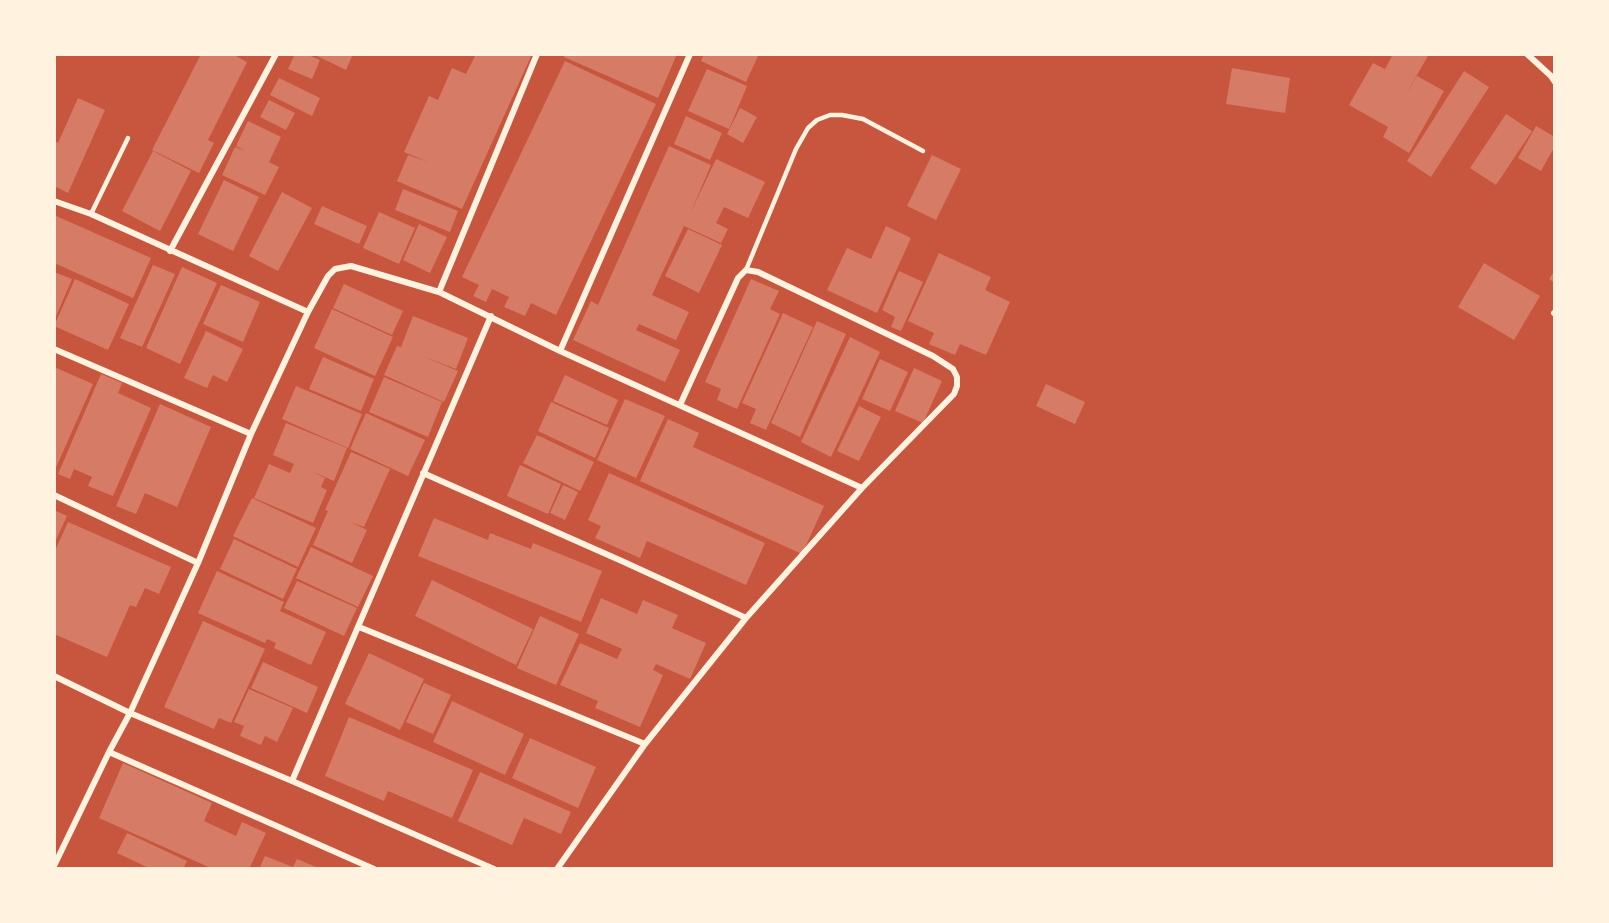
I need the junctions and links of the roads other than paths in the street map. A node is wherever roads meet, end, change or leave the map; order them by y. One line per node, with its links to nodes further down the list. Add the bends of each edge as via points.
1 (276, 54): 10 (street)
2 (537, 54): 12 (street)
3 (690, 54): 16 (street)
4 (1527, 54): 5 (street)
5 (1555, 82)
6 (128, 138): 9 (lane)
7 (923, 151): 11 (lane, via 863,120 830,115 817,120 796,149)
8 (54, 201): 9 (street)
9 (91, 214): 10 (street)
10 (170, 251): 13 (street)
11 (746, 270): 17 (street, via 738,278); 20 (street, via 759,272 953,369 957,377 954,394)
12 (439, 292): 13 (street, via 351,266 335,269 328,276); 14 (street)
13 (308, 312): 18 (street)
14 (491, 316): 16 (street); 19 (street)
15 (54, 349): 18 (street)
16 (560, 351): 17 (street)
17 (680, 405): 20 (street)
18 (251, 434): 22 (street)
19 (423, 473): 23 (street); 24 (street)
20 (862, 488): 23 (street)
21 (54, 495): 22 (street)
22 (198, 563): 26 (street)
23 (746, 618): 27 (street)
24 (359, 627): 27 (street); 29 (street)
25 (54, 676): 26 (street)
26 (130, 713): 28 (street); 29 (street)
27 (645, 744): 33 (street)
28 (109, 752): 30 (street); 31 (street)
29 (292, 782): 32 (street)
30 (54, 866)
31 (374, 869)
32 (494, 869)
33 (557, 869)

